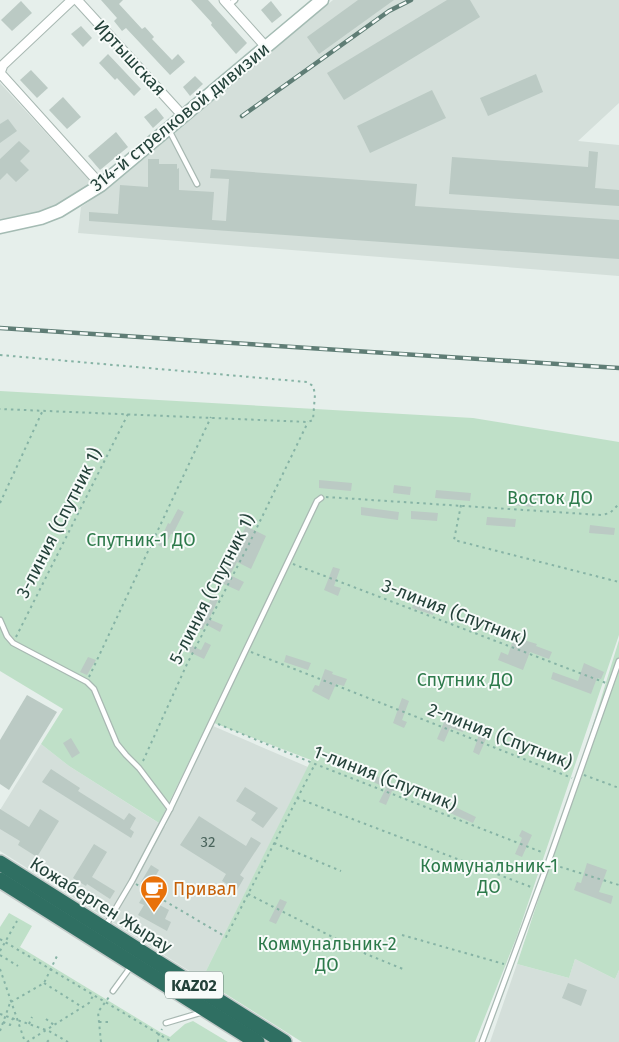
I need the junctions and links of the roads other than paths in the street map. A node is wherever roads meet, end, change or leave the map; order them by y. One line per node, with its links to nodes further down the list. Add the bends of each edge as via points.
1 (72, 0): 6 (street)
2 (77, 0): 7 (street, Иртышская)
3 (322, 0): 5 (street, 314-й стрелковой дивизии)
4 (229, 2): 5 (street)
5 (266, 47): 7 (street, 314-й стрелковой дивизии)
6 (0, 70): 10 (street)
7 (184, 116): 8 (street, 314-й стрелковой дивизии)
8 (168, 129): 9 (lane); 10 (street, 314-й стрелковой дивизии)
9 (197, 184)
10 (101, 185): 11 (street, 314-й стрелковой дивизии, via 59,211)
11 (0, 227)
12 (321, 498): 15 (lane)
13 (0, 620): 15 (lane, via 13,643 87,682 94,689 117,744 140,768)
14 (619, 661): 25 (lane)
15 (170, 809): 18 (lane)
16 (0, 863): 18 (highway, Кожаберген Жырау / KAZ02)
17 (0, 880): 19 (highway, Кожаберген Жырау / KAZ02)
18 (104, 928): 24 (highway, Кожаберген Жырау / KAZ02)
19 (133, 964): 20 (lane); 21 (highway, Кожаберген Жырау / KAZ02)
20 (114, 991)
21 (208, 1011): 22 (lane); 23 (highway, Кожаберген Жырау / KAZ02)
22 (166, 1023)
23 (257, 1042)
24 (284, 1042)
25 (482, 1042)

